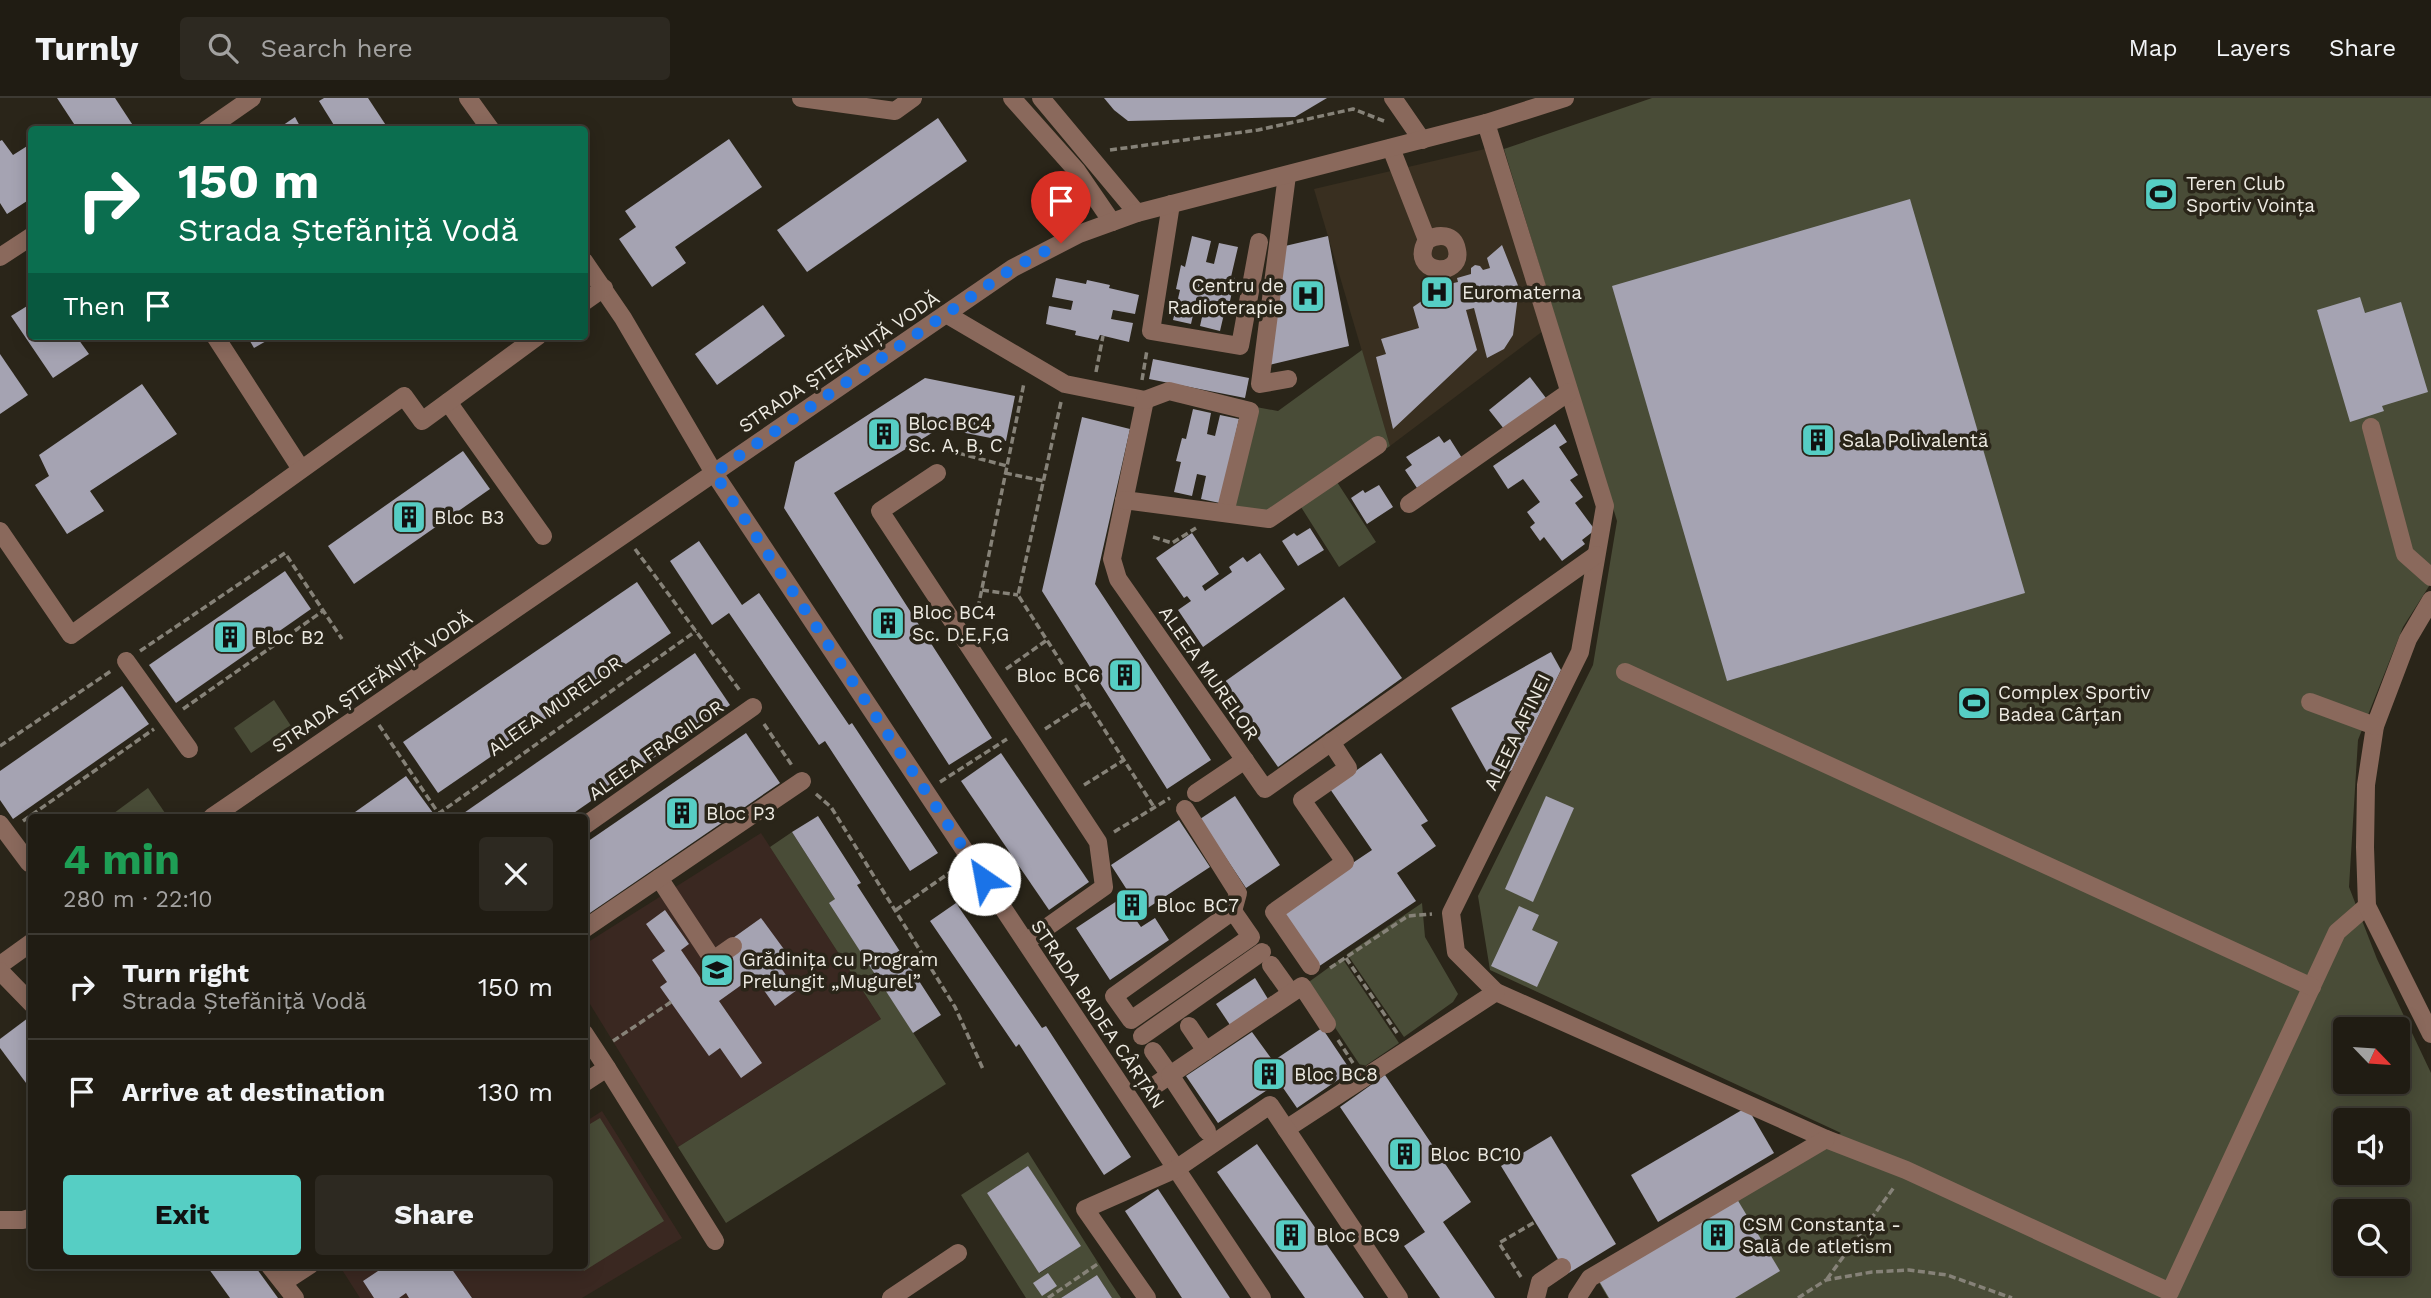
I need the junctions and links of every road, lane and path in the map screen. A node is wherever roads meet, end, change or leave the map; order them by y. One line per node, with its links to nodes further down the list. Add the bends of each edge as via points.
1 (252, 98): 11 (street)
2 (468, 98): 12 (street)
3 (801, 98): 4 (street, via 895,111)
4 (913, 98)
5 (1012, 98): 19 (street, via 1077,172)
6 (1041, 98): 15 (street)
7 (1393, 98): 13 (street)
8 (1565, 98): 10 (street, STRADA ȘTEFĂNIȚĂ VODĂ)
9 (1390, 123): 15 (path, via 1353,109 1258,130)
10 (1486, 123): 13 (street, STRADA ȘTEFĂNIȚĂ VODĂ); 37 (street, ALEEA AFINEI)
11 (212, 126)
12 (488, 126)
13 (1422, 140): 14 (street, STRADA ȘTEFĂNIȚĂ VODĂ)
14 (1391, 148): 16 (street, STRADA ȘTEFĂNIȚĂ VODĂ); 21 (street)
15 (1089, 155): 18 (street)
16 (1287, 175): 17 (street, STRADA ȘTEFĂNIȚĂ VODĂ); 35 (street, via 1259,384)
17 (1171, 204): 18 (street, STRADA ȘTEFĂNIȚĂ VODĂ); 22 (street, via 1151,331 1240,346)
18 (1137, 213): 19 (street, STRADA ȘTEFĂNIȚĂ VODĂ)
19 (1112, 222): 27 (street, STRADA ȘTEFĂNIȚĂ VODĂ, via 1013,268)
20 (28, 239): 23 (street)
21 (1427, 240)
22 (1259, 242)
23 (0, 257)
24 (588, 266): 25 (street, STRADA BADEA CÂRȚAN)
25 (604, 288): 26 (street); 45 (street, STRADA BADEA CÂRȚAN)
26 (588, 299)
27 (946, 314): 32 (street); 45 (street, STRADA ȘTEFĂNIȚĂ VODĂ)
28 (1103, 336): 33 (path)
29 (218, 340): 44 (street)
30 (533, 340): 39 (street)
31 (1146, 356): 34 (path)
32 (1028, 362): 36 (street); 43 (path)
33 (1096, 374)
34 (1143, 378)
35 (1288, 379)
36 (1065, 384): 38 (street); 48 (path)
37 (1569, 392): 50 (street); 57 (street, ALEEA AFINEI, via 1605,506)
38 (1145, 400): 49 (street, ALEEA MURELOR); 51 (street, via 1168,391 1250,411)
39 (448, 402): 44 (street, via 422,421 404,396); 54 (street)
40 (2371, 427): 58 (street, via 2405,554)
41 (1378, 445): 51 (street, via 1269,519)
42 (943, 449): 43 (path)
43 (1007, 466): 47 (path)
44 (302, 470): 53 (street, via 71,635)
45 (714, 473): 86 (street, STRADA ȘTEFĂNIȚĂ VODĂ); 102 (street, STRADA BADEA CÂRȚAN)
46 (937, 473): 62 (street, via 880,511)
47 (1006, 473): 48 (path); 59 (path)
48 (1044, 481): 60 (path)
49 (1124, 500): 51 (street); 79 (street, ALEEA MURELOR, via 1112,559 1118,579)
50 (1409, 504)
51 (1225, 513)
52 (1200, 525): 55 (path, via 1172,543)
53 (0, 531)
54 (543, 536)
55 (1153, 537)
56 (634, 548): 63 (path)
57 (1596, 555): 75 (street, ALEEA MURELOR); 99 (street, ALEEA AFINEI, via 1580,652)
58 (2431, 577)
59 (981, 589): 60 (path); 62 (path, via 978,608)
60 (1018, 595): 65 (path)
61 (2431, 600): 72 (street, via 2408,639)
62 (954, 624): 68 (street)
63 (696, 632): 71 (path); 88 (path, ALEEA MURELOR)
64 (342, 639): 66 (path, via 285,553)
65 (1047, 640): 68 (path); 69 (path)
66 (126, 661): 76 (path); 77 (street)
67 (1625, 673): 111 (street)
68 (991, 680): 74 (street)
69 (1087, 702): 74 (path); 78 (path)
70 (2310, 702): 72 (street)
71 (752, 707): 80 (path); 89 (street, ALEEA FRAGILOR)
72 (2375, 726): 96 (street, via 2366,785)
73 (384, 732): 87 (path)
74 (1021, 737): 81 (path); 83 (street)
75 (1331, 742): 79 (street, ALEEA MURELOR, via 1265,789); 108 (street, via 1348,768 1302,800 1345,862 1274,912)
76 (0, 746)
77 (188, 749)
78 (1124, 760): 83 (path); 84 (path)
79 (1245, 760): 82 (street)
80 (802, 781): 95 (street); 97 (path, via 831,807)
81 (939, 783)
82 (1196, 793): 84 (path, via 1175,794)
83 (1067, 796): 91 (street)
84 (1154, 807): 91 (path)
85 (1185, 809): 98 (street, via 1238,893)
86 (216, 814)
87 (438, 814)
88 (442, 814)
89 (588, 823)
90 (0, 824): 92 (street)
91 (1098, 842): 102 (street, via 1104,887)
92 (7, 844): 93 (street)
93 (28, 862)
94 (961, 865): 97 (path)
95 (659, 878): 100 (street); 104 (street, via 713,960)
96 (2367, 906): 111 (street, via 2337,932); 119 (street)
97 (896, 910): 127 (path, via 955,1007)
98 (1233, 911): 101 (street); 106 (street, via 1251,937)
99 (1451, 913): 105 (path, via 1408,916); 113 (street, via 1456,952)
100 (588, 926)
101 (1199, 935): 106 (street); 109 (street)
102 (1026, 942): 135 (street, STRADA BADEA CÂRȚAN)
103 (28, 945): 107 (street)
104 (733, 946)
105 (1345, 958): 112 (path); 122 (path)
106 (1217, 961): 114 (street)
107 (0, 965)
108 (1311, 966)
109 (1150, 970): 114 (street); 114 (street, via 1114,996 1131,1020)
110 (0, 971): 115 (street)
111 (2312, 987): 149 (street)
112 (1296, 990): 117 (street); 120 (street, via 1266,958); 124 (street)
113 (1496, 992): 122 (street); 134 (street)
114 (1167, 995)
115 (28, 1000)
116 (671, 1002): 125 (path)
117 (1327, 1024): 129 (path)
118 (1189, 1026): 124 (street)
119 (2431, 1034)
120 (1142, 1036)
121 (588, 1039): 125 (street)
122 (1408, 1049): 129 (street)
123 (1153, 1051): 128 (street)
124 (1206, 1051): 128 (street)
125 (597, 1052): 126 (street)
126 (607, 1068): 130 (street); 140 (street)
127 (983, 1069)
128 (1170, 1075): 131 (street); 133 (street)
129 (1363, 1078): 132 (street)
130 (588, 1080)
131 (1154, 1086)
132 (1286, 1129): 135 (street, via 1270,1105); 155 (street)
133 (1207, 1131)
134 (1826, 1139): 136 (street); 156 (street, via 1590,1278)
135 (1176, 1169): 141 (street, via 1085,1209); 154 (street, STRADA BADEA CÂRȚAN)
136 (1906, 1170): 146 (path); 149 (street)
137 (28, 1218): 138 (street)
138 (0, 1220)
139 (1535, 1222): 148 (path, via 1499,1243)
140 (715, 1241)
141 (1115, 1252): 152 (path); 153 (street)
142 (958, 1253): 151 (street)
143 (1562, 1267): 148 (street)
144 (273, 1269): 147 (street)
145 (304, 1269): 147 (street)
146 (1826, 1280): 157 (path); 158 (path, via 1909,1270 1947,1275)
147 (284, 1282): 150 (street)
148 (1532, 1292)
149 (2175, 1295)
150 (295, 1298)
151 (891, 1298)
152 (1048, 1298)
153 (1147, 1298)
154 (1262, 1298)
155 (1399, 1298)
156 (1577, 1298)
157 (1798, 1298)
158 (2012, 1298)

